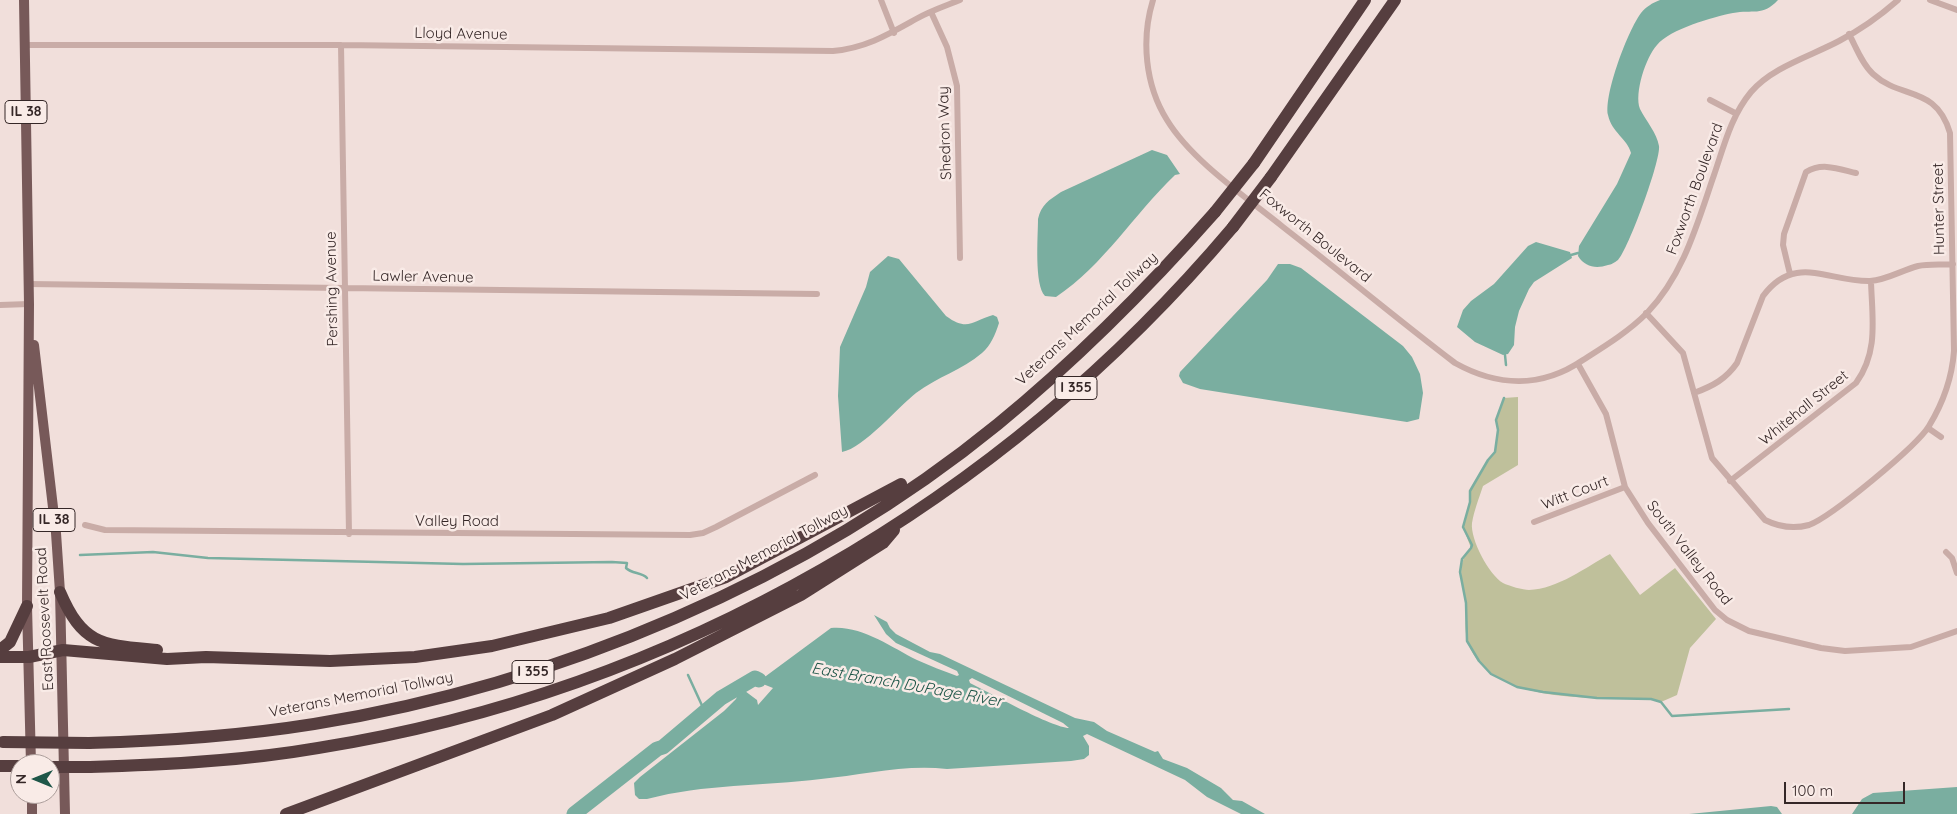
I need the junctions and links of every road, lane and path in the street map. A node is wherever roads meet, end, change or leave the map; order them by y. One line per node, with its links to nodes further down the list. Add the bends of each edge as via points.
1 (24, 0): 13 (main road, East Roosevelt Road / IL 38)
2 (881, 0): 11 (street)
3 (960, 0): 10 (street, Lloyd Avenue)
4 (1153, 0): 28 (street, Foxworth Boulevard, via 1148,19 1147,53 1158,104 1183,142 1225,179 1437,349 1468,370 1497,380 1534,381)
5 (1365, 0): 32 (highway, Veterans Memorial Tollway / I 355, bridge, via 1254,163 1146,289 1058,372 997,424)
6 (1395, 0): 38 (highway, I 355, bridge, via 1271,177 1185,282 1077,387 1002,451)
7 (1898, 0): 12 (street, Foxworth Boulevard, via 1880,16)
8 (1930, 0): 9 (street)
9 (1957, 10)
10 (932, 12): 11 (street, Lloyd Avenue); 18 (street, Shedron Way, via 948,47 957,86)
11 (894, 33): 14 (street, Lloyd Avenue, via 863,46 833,51)
12 (1849, 34): 16 (street, Foxworth Boulevard, via 1774,74 1752,90); 19 (street, Hunter Street, via 1872,74 1924,98 1936,107 1948,127)
13 (25, 45): 14 (street, Lloyd Avenue); 22 (main road, East Roosevelt Road / IL 38)
14 (340, 45): 23 (street, Pershing Avenue)
15 (1710, 100): 16 (street)
16 (1736, 113): 27 (street, Foxworth Boulevard, via 1688,251 1670,283)
17 (1856, 173): 20 (street, via 1822,166 1806,172 1784,234 1783,245)
18 (960, 258)
19 (1953, 264): 21 (street, via 1918,266); 30 (street, Hunter Street, via 1952,370 1942,402)
20 (1790, 274): 21 (street, via 1816,272); 29 (street, via 1770,287 1763,296 1738,363 1731,373 1711,387)
21 (1872, 281): 34 (street, Whitehall Street, via 1872,351 1865,371 1856,383)
22 (28, 284): 23 (street, Lawler Avenue); 25 (main road, East Roosevelt Road / IL 38)
23 (345, 289): 24 (street, Lawler Avenue); 39 (street, Pershing Avenue)
24 (818, 294)
25 (29, 304): 26 (street); 42 (main road, East Roosevelt Road / IL 38); 43 (main road, East Roosevelt Road / IL 38)
26 (0, 305)
27 (1646, 313): 28 (street, Foxworth Boulevard); 29 (street, Hunter Street, via 1683,353)
28 (1578, 364): 35 (street, South Valley Road, via 1606,414)
29 (1694, 393): 34 (street, Hunter Street, via 1708,448)
30 (1928, 428): 31 (street); 34 (street, Hunter Street, via 1893,464 1830,513 1808,525 1785,527 1765,520)
31 (1941, 437)
32 (936, 469): 49 (highway, via 726,577 609,618 556,632 474,649 387,659 330,661); 50 (highway, Veterans Memorial Tollway / I 355, bridge, via 849,528 751,581 681,615 540,669 411,705 316,724 193,738 89,744)
33 (815, 475): 39 (street, Valley Road, via 716,528 690,535)
34 (1730, 481)
35 (1625, 487): 36 (street, Witt Court); 44 (street, South Valley Road, via 1648,523 1715,610 1737,626 1789,641 1845,651 1912,647)
36 (1534, 522)
37 (85, 524): 39 (street, Valley Road, via 106,530)
38 (898, 524): 52 (highway, I 355, bridge, via 794,587 718,624 638,660 495,708 319,748 194,763); 54 (highway, via 883,544 801,595 675,659 552,715)
39 (349, 534)
40 (1946, 552): 41 (street, via 1952,558)
41 (1957, 573)
42 (60, 592): 46 (main road, East Roosevelt Road / IL 38); 49 (highway, via 68,612 78,625 103,643)
43 (28, 606): 45 (highway, via 10,642); 48 (main road, East Roosevelt Road / IL 38)
44 (1957, 631)
45 (0, 650)
46 (63, 650): 48 (highway); 49 (highway, via 167,659); 53 (main road, East Roosevelt Road / IL 38)
47 (0, 657): 48 (highway)
48 (30, 657): 51 (main road, East Roosevelt Road / IL 38)
49 (206, 657)
50 (2, 742)
51 (31, 754)
52 (60, 767)
53 (65, 814)
54 (286, 814)

